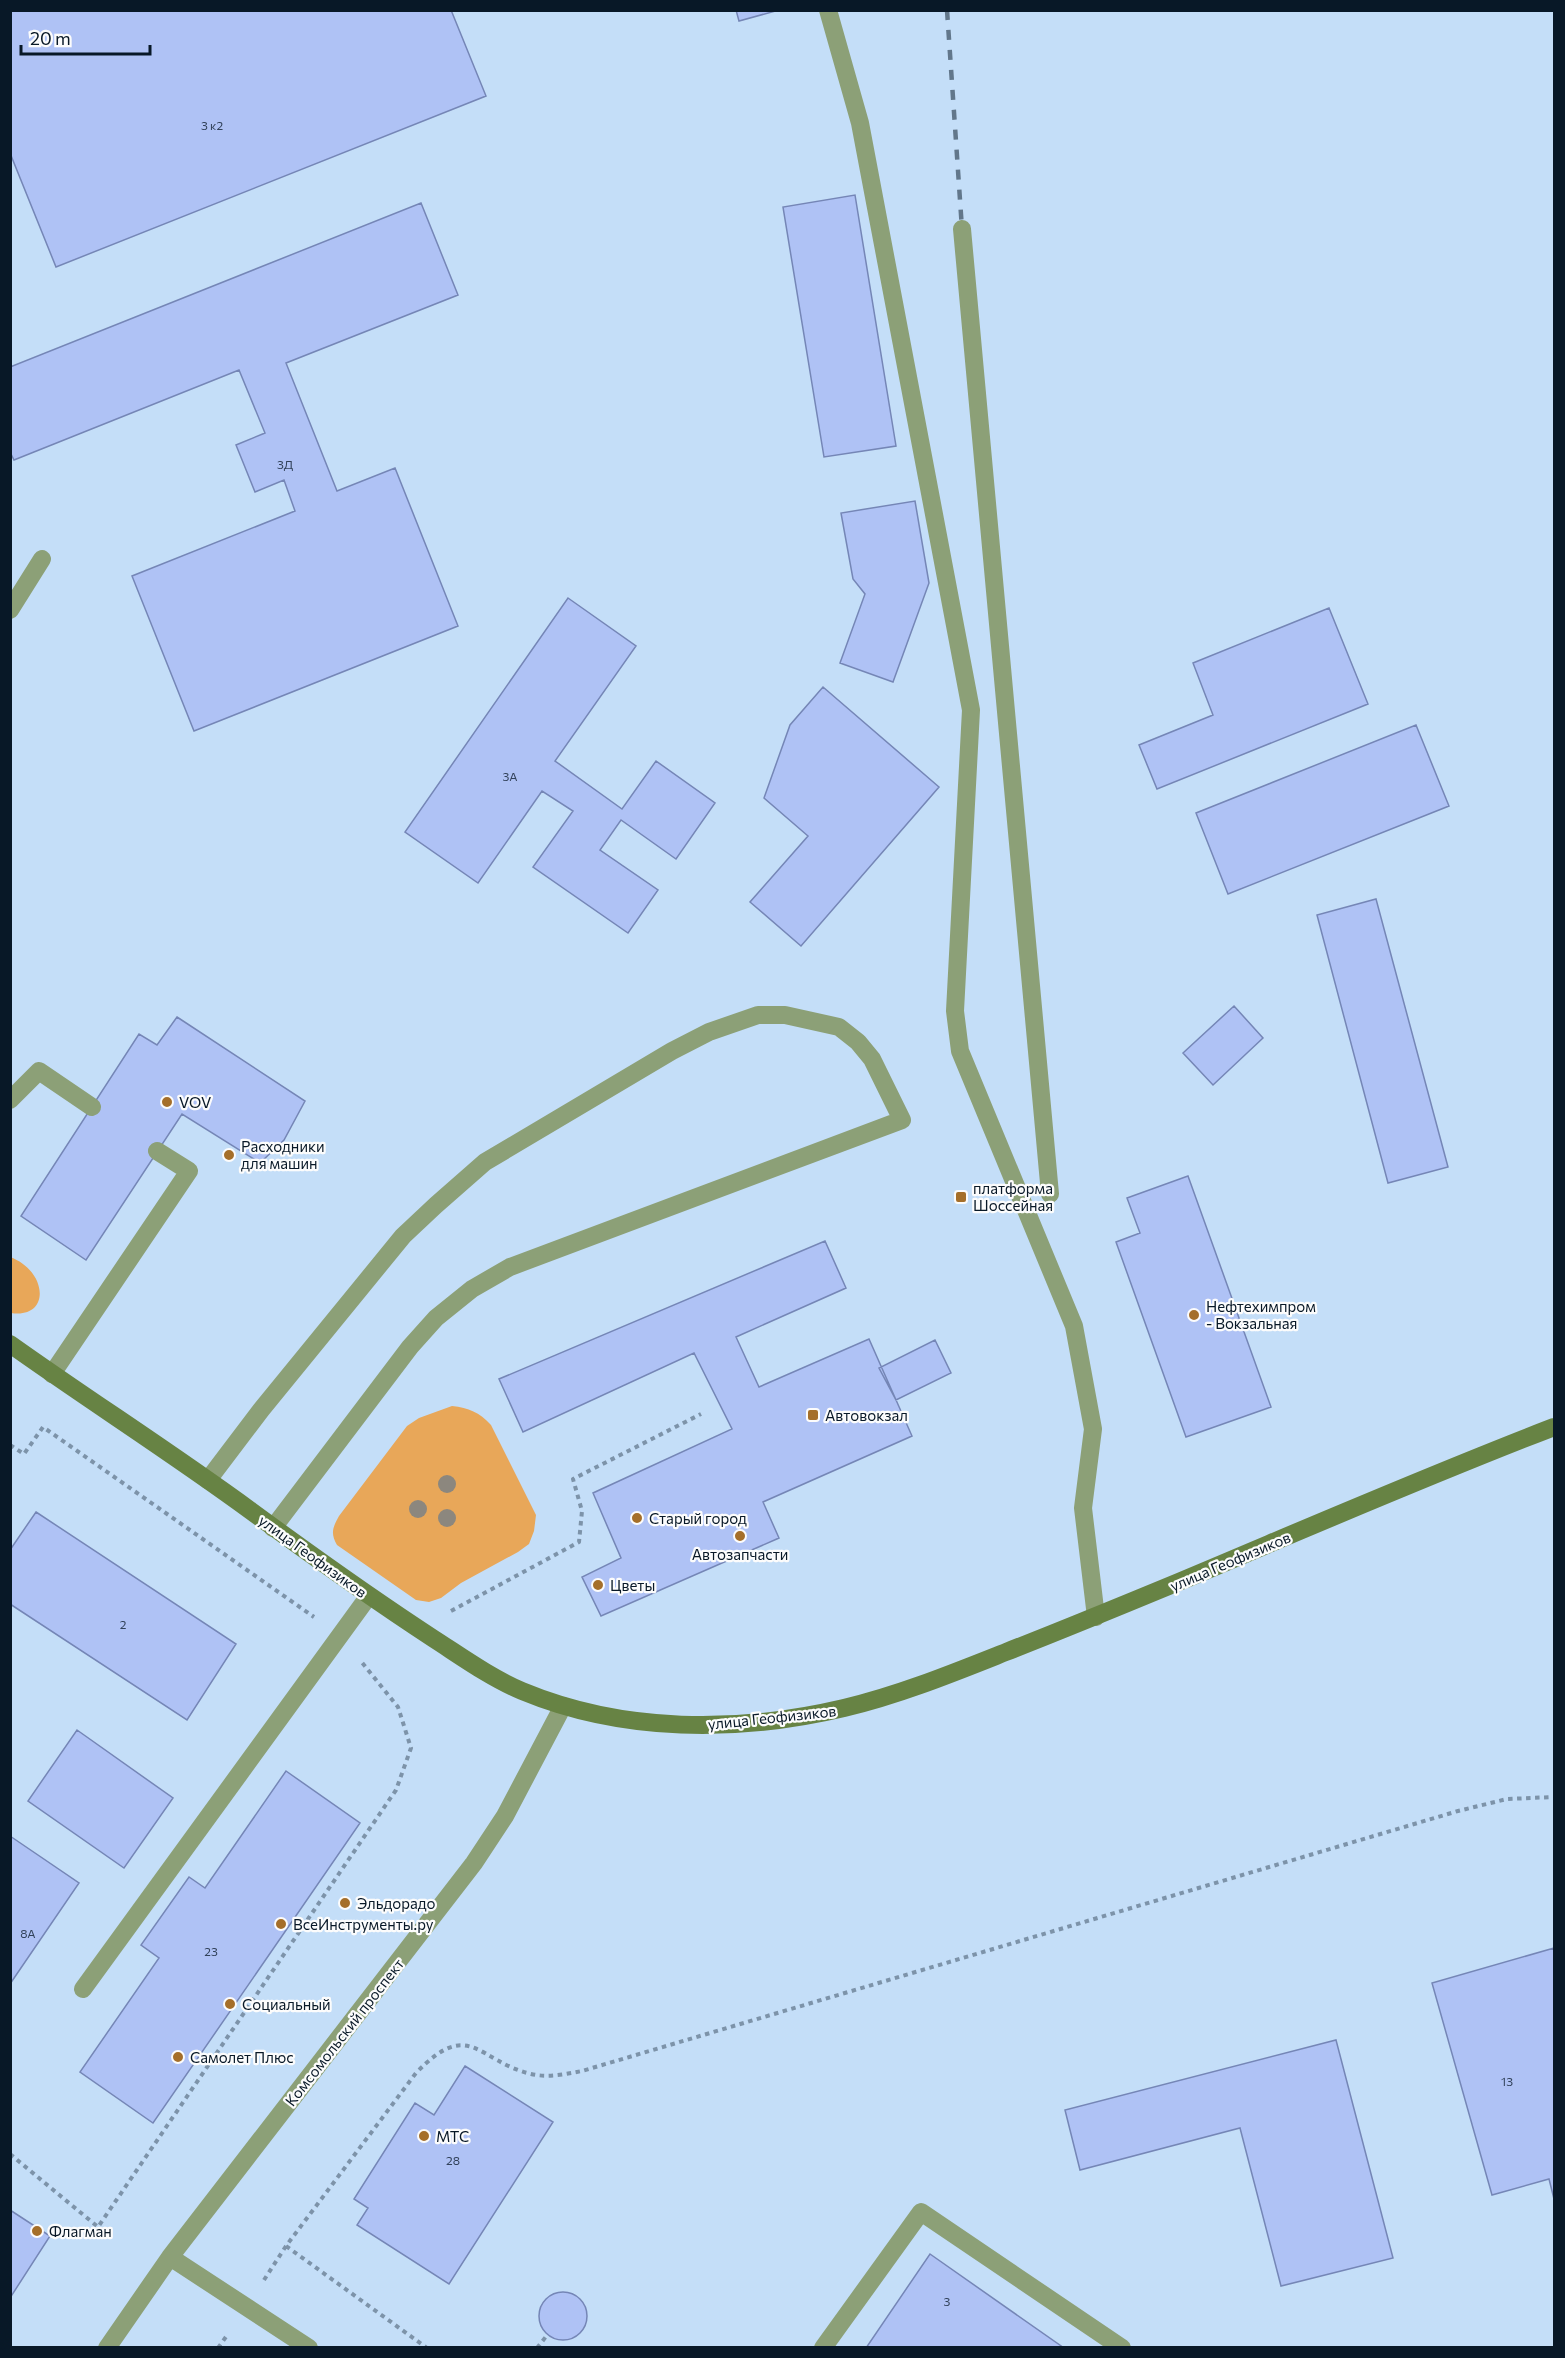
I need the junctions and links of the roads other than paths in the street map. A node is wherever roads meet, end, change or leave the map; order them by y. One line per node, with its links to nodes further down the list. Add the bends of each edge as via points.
1 (828, 10): 15 (street, via 860,123 971,710 955,1011 960,1051 1074,1326 1093,1429 1083,1508)
2 (962, 229): 8 (street)
3 (42, 560): 4 (street)
4 (10, 610)
5 (10, 1100): 6 (street, via 39,1071)
6 (92, 1107)
7 (157, 1151): 10 (street, via 189,1171)
8 (1050, 1194)
9 (10, 1344): 10 (main road, улица Геофизиков)
10 (52, 1374): 12 (main road, улица Геофизиков)
11 (1554, 1427): 15 (main road, улица Геофизиков)
12 (208, 1480): 13 (main road, улица Геофизиков); 13 (street, via 403,1236 485,1162 672,1051 758,1015 785,1015 838,1027 872,1059 902,1120 510,1267 472,1289 436,1318 410,1347)
13 (273, 1528): 14 (main road, улица Геофизиков)
14 (368, 1596): 16 (main road, улица Геофизиков, via 479,1668); 17 (street)
15 (1095, 1617): 16 (main road, улица Геофизиков, via 916,1687 831,1711 727,1725 668,1725 621,1720)
16 (562, 1706): 18 (street, Комсомольский проспект, via 505,1816 474,1863)
17 (83, 1989)
18 (170, 2257): 19 (street, Комсомольский проспект); 20 (street)
19 (107, 2348)
20 (309, 2348)
21 (824, 2348): 22 (street, via 921,2212)
22 (1122, 2348)

